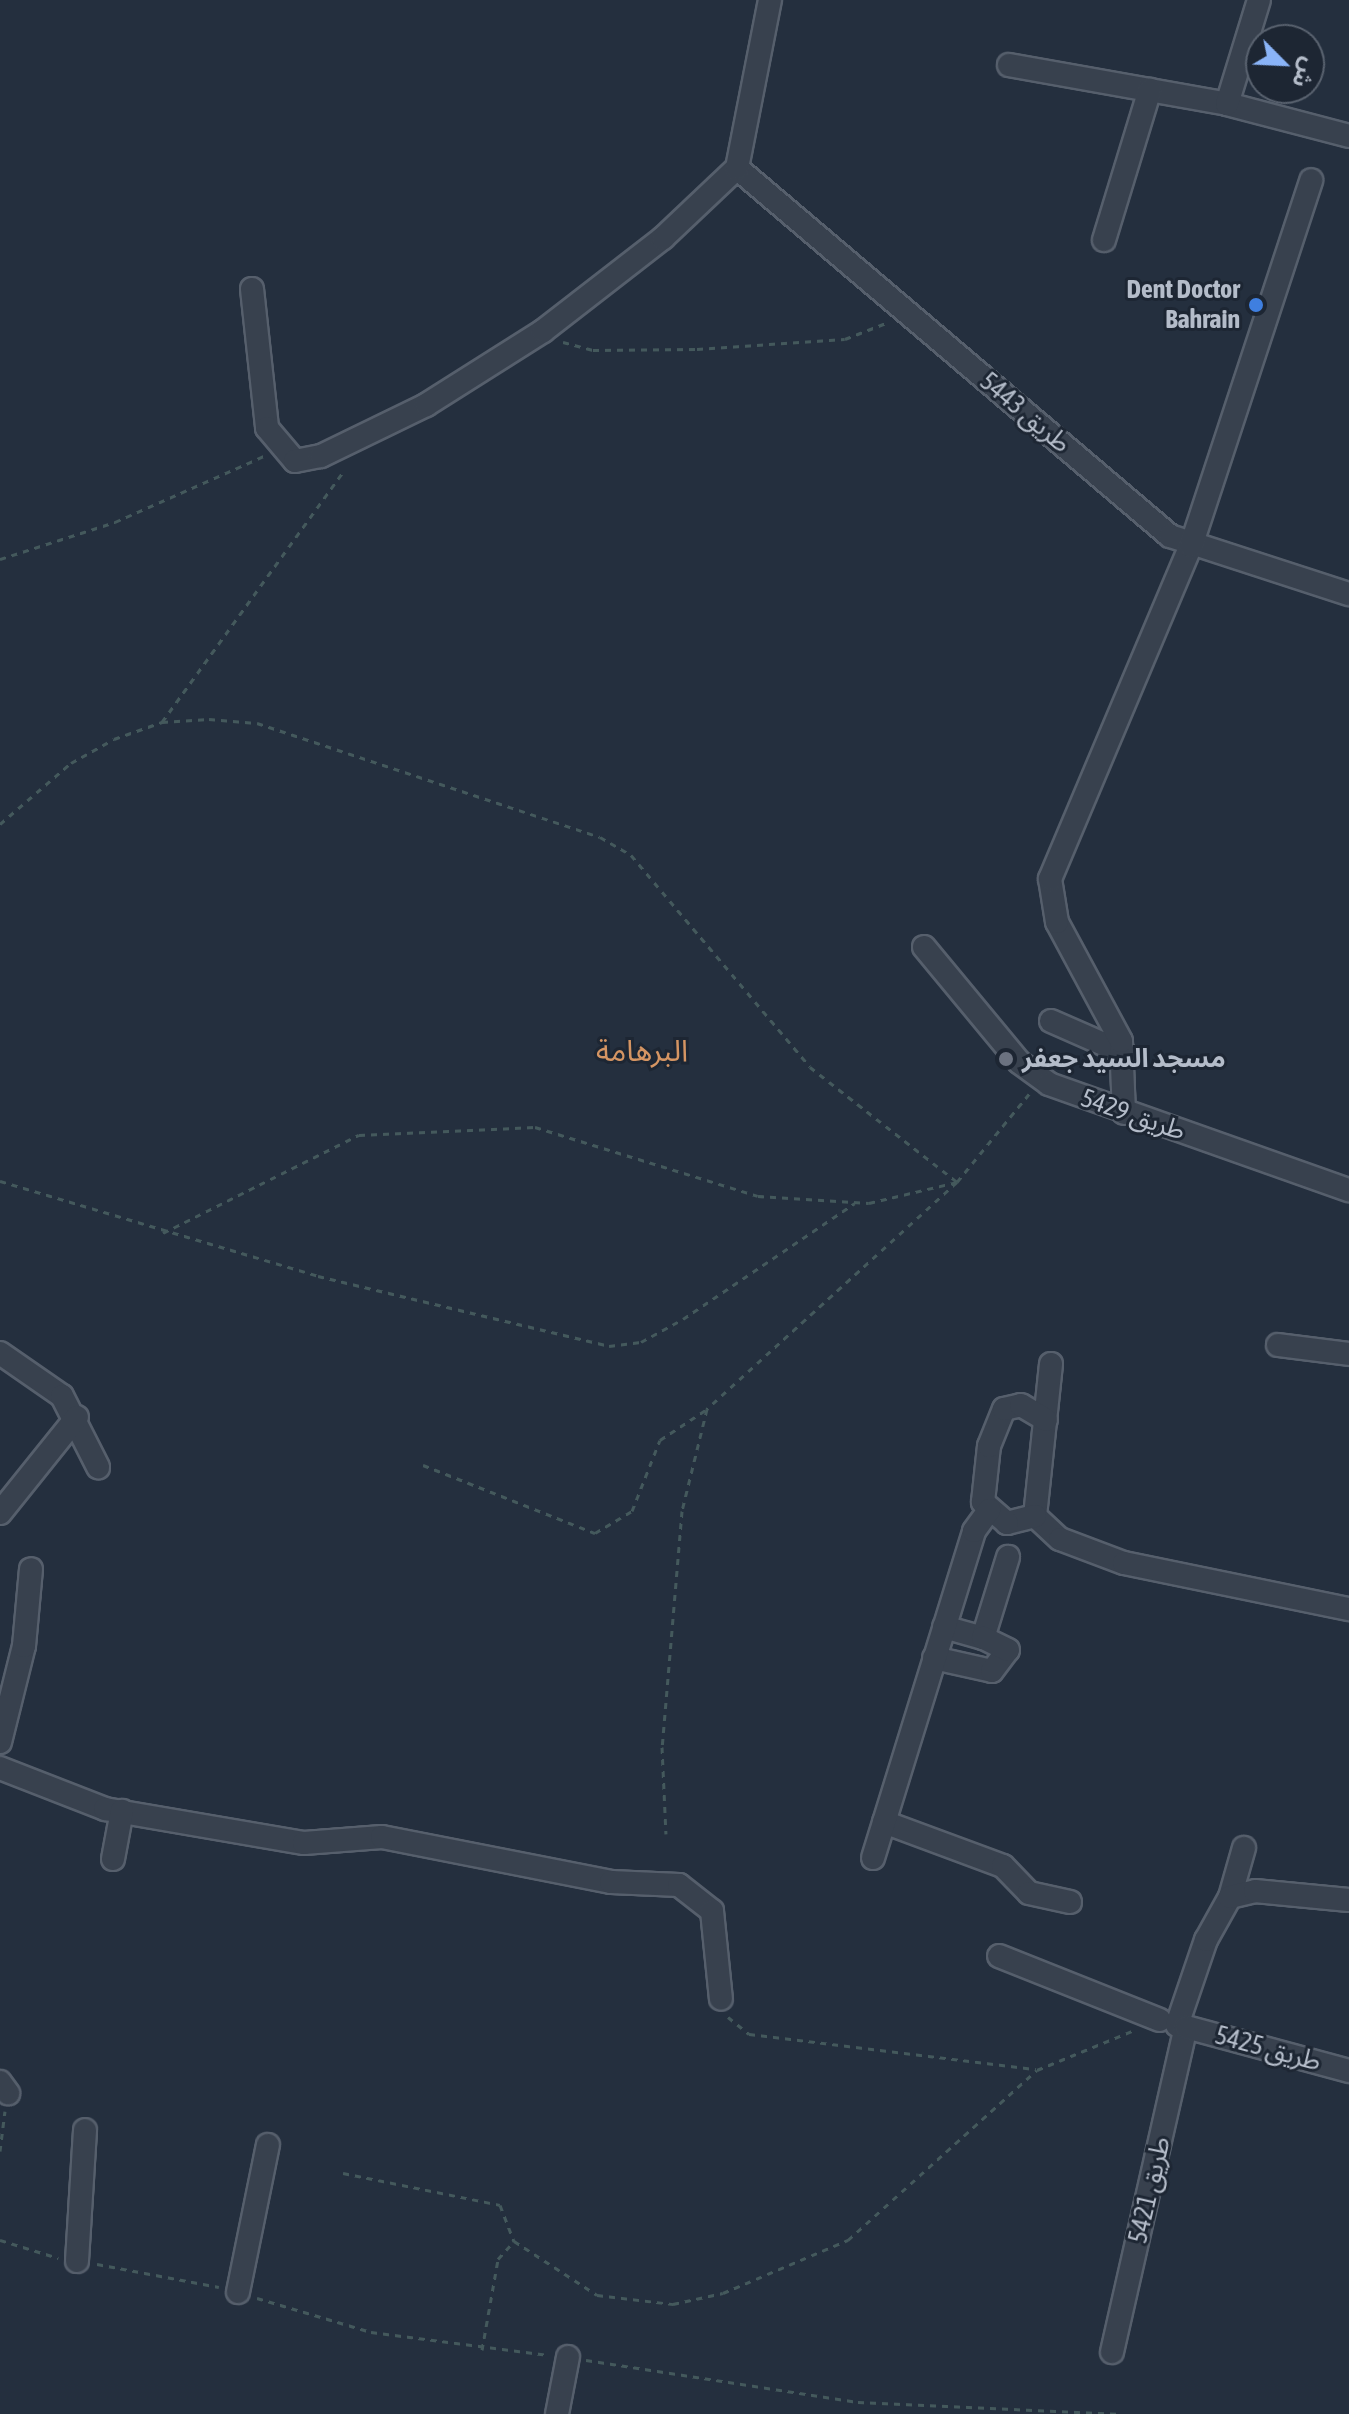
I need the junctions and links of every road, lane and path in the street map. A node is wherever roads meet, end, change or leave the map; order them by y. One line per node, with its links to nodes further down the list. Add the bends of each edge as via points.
1 (770, 0): 7 (street)
2 (1259, 0): 5 (street)
3 (1009, 65): 4 (street)
4 (1150, 90): 5 (street); 9 (street)
5 (1227, 104): 6 (street)
6 (1349, 136)
7 (737, 168): 11 (street, طريق 5443); 12 (street, via 663,238)
8 (1311, 180): 15 (street)
9 (1104, 240)
10 (252, 289): 14 (street, via 267,428)
11 (902, 311): 12 (path, via 874,332 845,339 697,349 593,350); 15 (street, طريق 5443)
12 (543, 331): 13 (street)
13 (370, 433): 14 (street, via 308,459 295,461); 18 (path)
14 (279, 449): 16 (path, via 115,522)
15 (1191, 546): 17 (street, طريق 5443); 22 (street, via 1050,879 1057,922)
16 (0, 559)
17 (1349, 594)
18 (162, 722): 19 (path, via 71,763); 26 (path, via 257,723 600,837 631,855 810,1067)
19 (0, 824)
20 (924, 947): 23 (street, طريق 5429, via 1019,1062)
21 (1051, 1021): 22 (street)
22 (1124, 1053): 24 (street)
23 (1042, 1079): 24 (street, طريق 5429); 26 (path)
24 (1124, 1113): 27 (street, طريق 5429)
25 (0, 1181): 29 (path)
26 (957, 1182): 28 (path); 34 (path)
27 (1349, 1190)
28 (855, 1203): 29 (path, via 758,1196 535,1127 359,1135); 29 (path, via 683,1319 641,1342 609,1346)
29 (163, 1233)
30 (1278, 1345): 32 (street)
31 (0, 1353): 35 (street, via 39,1375)
32 (1349, 1354)
33 (1051, 1364): 36 (street)
34 (707, 1409): 37 (path, via 660,1440 632,1511 595,1533); 52 (path, via 682,1511 662,1747)
35 (77, 1417): 38 (street); 40 (street)
36 (1046, 1420): 39 (street, via 1021,1405 995,1421 983,1502); 41 (street)
37 (423, 1465)
38 (98, 1467)
39 (989, 1510): 41 (street, via 1007,1523); 45 (street, via 974,1531)
40 (0, 1513)
41 (1035, 1516): 44 (street, via 1060,1539 1124,1563)
42 (1008, 1557): 46 (street)
43 (31, 1569): 48 (street, via 24,1646)
44 (1349, 1609)
45 (944, 1627): 46 (street); 47 (street)
46 (983, 1638): 47 (street, via 1008,1650 992,1671)
47 (934, 1658): 51 (street)
48 (0, 1742)
49 (0, 1768): 50 (street)
50 (122, 1811): 55 (street); 60 (street, via 323,1845 382,1837 611,1882 679,1885 712,1911)
51 (884, 1822): 54 (street); 58 (street, via 1003,1866 1029,1893)
52 (666, 1834)
53 (1244, 1848): 56 (street, طريق 5421)
54 (873, 1858)
55 (113, 1859)
56 (1230, 1897): 57 (street, via 1255,1891); 61 (street, طريق 5421, via 1206,1940)
57 (1349, 1900)
58 (1070, 1902)
59 (999, 1956): 61 (street, طريق 5425)
60 (721, 1999): 62 (path, via 749,2034)
61 (1174, 2024): 62 (path); 63 (street, طريق 5425); 73 (street, طريق 5421)
62 (1037, 2070): 69 (path, via 848,2240 723,2293 673,2304 597,2295)
63 (1349, 2071)
64 (4, 2087): 67 (path)
65 (85, 2130): 70 (street)
66 (268, 2145): 71 (street)
67 (0, 2151)
68 (343, 2173): 69 (path, via 500,2205)
69 (514, 2241): 72 (path, via 498,2259)
70 (77, 2261)
71 (238, 2292)
72 (482, 2350)
73 (1112, 2352)
74 (568, 2357): 75 (street)
75 (557, 2414)

